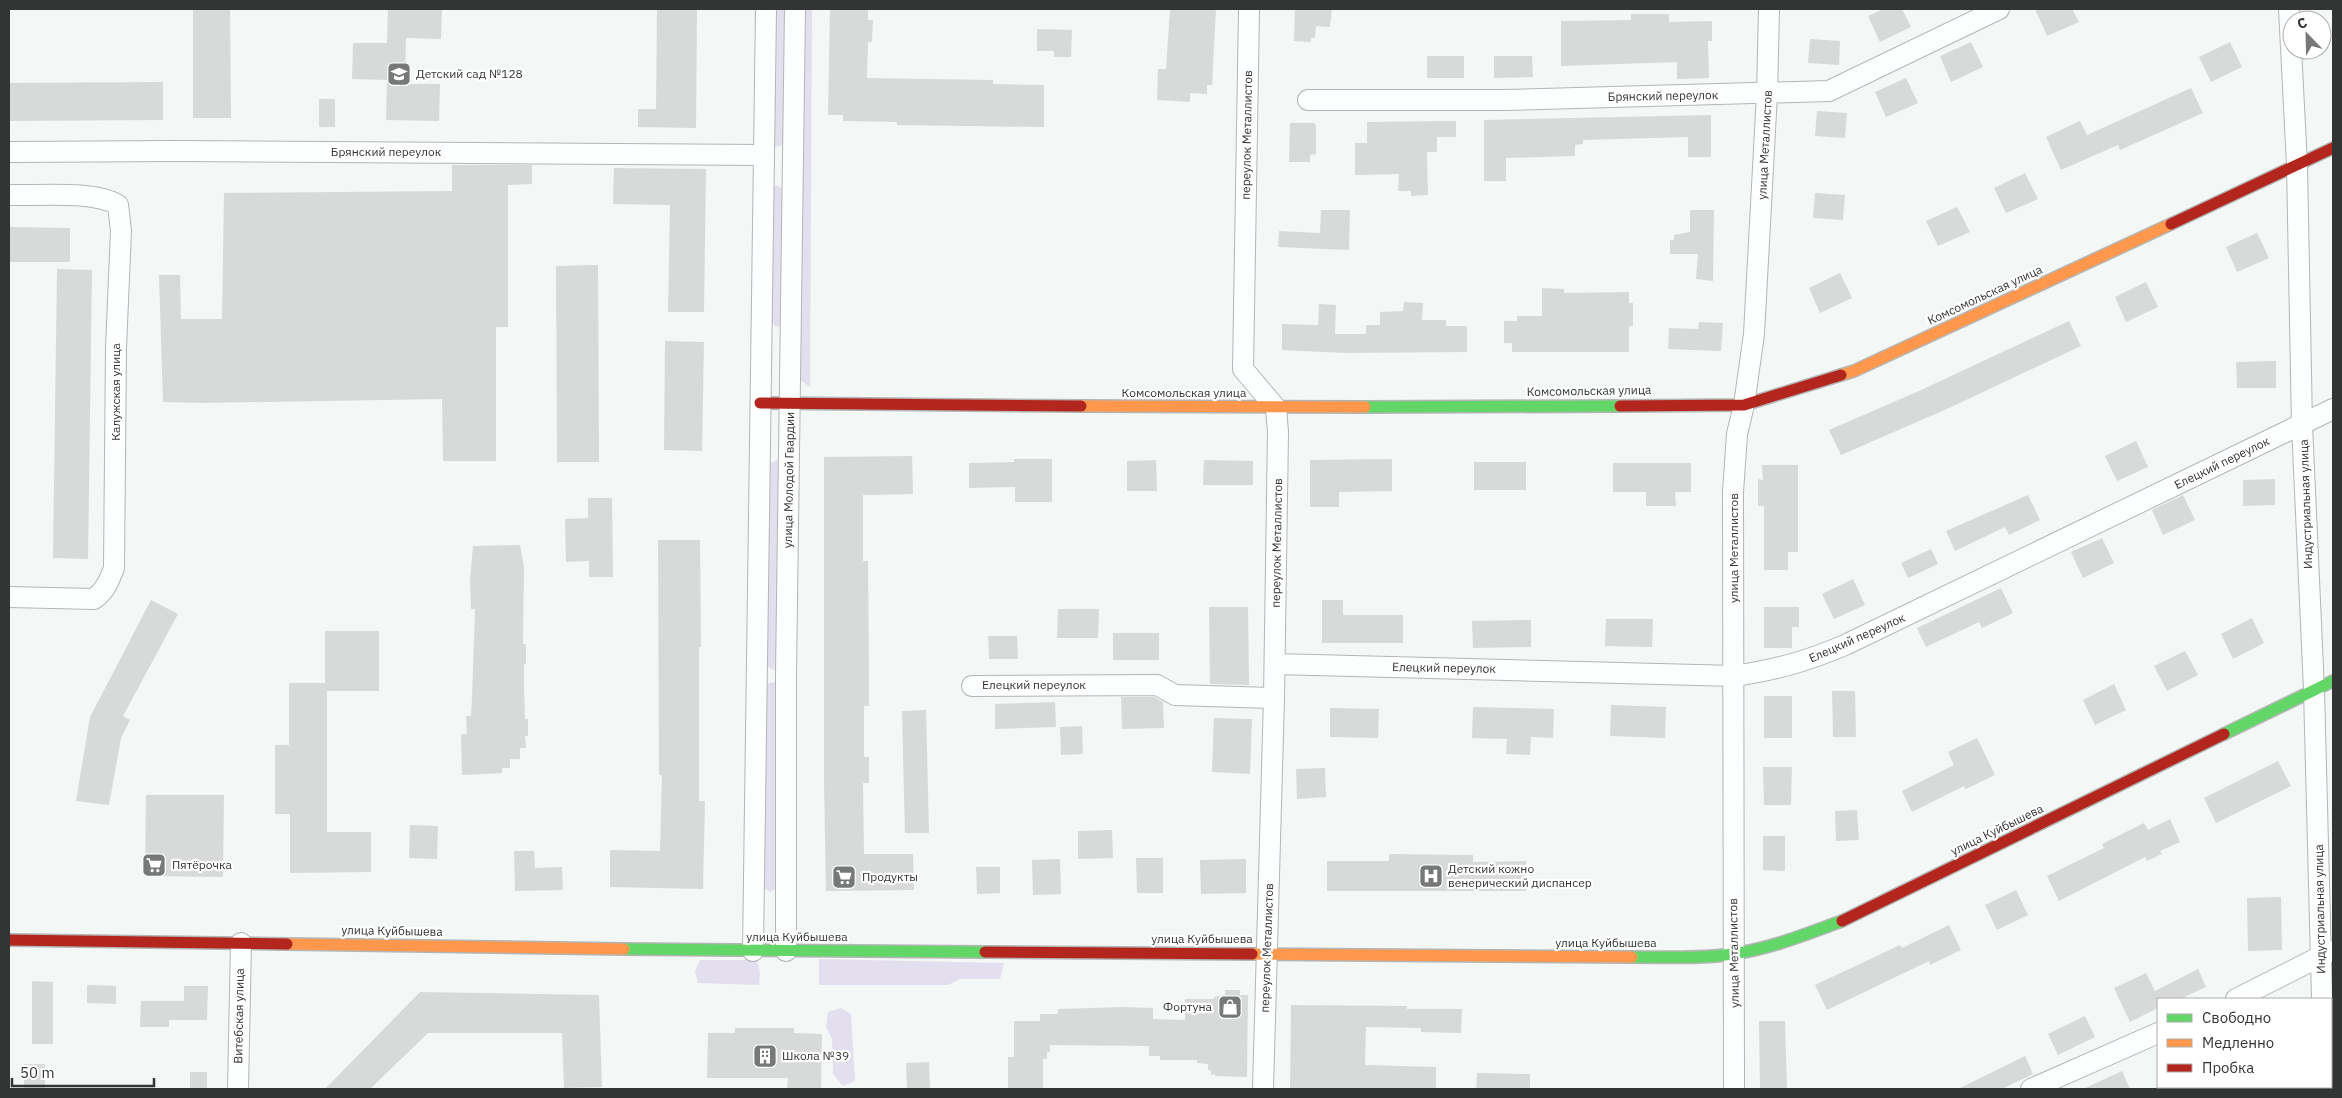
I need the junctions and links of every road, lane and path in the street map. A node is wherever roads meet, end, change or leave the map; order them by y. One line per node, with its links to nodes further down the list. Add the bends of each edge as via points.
1 (766, 9): 11 (street)
2 (795, 9): 15 (street, улица Молодой Гвардии)
3 (1249, 9): 17 (street, переулок Металлистов, via 1243,369)
4 (1769, 9): 7 (street, улица Металлистов)
5 (1999, 9): 7 (street, Брянский переулок, via 1829,91)
6 (2289, 9): 12 (street, Индустриальная улица)
7 (1768, 94): 8 (street, Брянский переулок, via 1514,100); 16 (street, улица Металлистов, via 1754,334)
8 (1308, 100)
9 (2333, 148): 12 (street, Комсомольская улица)
10 (9, 152): 11 (street, Брянский переулок)
11 (764, 155): 14 (street)
12 (2297, 165): 16 (street, Комсомольская улица, via 1854,371); 19 (street, Индустриальная улица)
13 (9, 196): 20 (street, Калужская улица, via 94,196 118,205 121,224 114,568 109,582 94,599)
14 (760, 403): 15 (street, Комсомольская улица); 29 (street)
15 (791, 405): 17 (street, Комсомольская улица); 30 (street, улица Молодой Гвардии, via 785,755)
16 (1744, 405): 17 (street, Комсомольская улица); 22 (street, улица Металлистов, via 1737,434 1733,492)
17 (1276, 408): 21 (street, переулок Металлистов)
18 (2333, 410): 19 (street, Елецкий переулок)
19 (2302, 425): 22 (street, Елецкий переулок, via 1814,659 1782,669); 25 (street, Индустриальная улица)
20 (9, 597)
21 (1275, 664): 22 (street, Елецкий переулок); 26 (street, переулок Металлистов)
22 (1735, 676): 33 (street, улица Металлистов)
23 (2333, 680): 25 (street, улица Куйбышева)
24 (972, 686): 26 (street, Елецкий переулок, via 1157,685 1175,695)
25 (2314, 690): 32 (street, Индустриальная улица); 33 (street, улица Куйбышева, via 1842,921 1779,944)
26 (1274, 698): 31 (street, переулок Металлистов)
27 (9, 940): 28 (street, улица Куйбышева)
28 (241, 943): 29 (street, улица Куйбышева); 37 (street, Витебская улица)
29 (753, 951): 30 (street, улица Куйбышева)
30 (786, 951): 31 (street, улица Куйбышева)
31 (1266, 953): 33 (street, улица Куйбышева, via 1494,957 1702,957); 38 (street, переулок Металлистов)
32 (2327, 953): 34 (street); 35 (street, Индустриальная улица)
33 (1734, 954): 39 (street, улица Металлистов)
34 (2238, 998)
35 (2322, 998)
36 (2157, 1033): 40 (street)
37 (238, 1089)
38 (1263, 1089)
39 (1734, 1089)
40 (2031, 1089)

